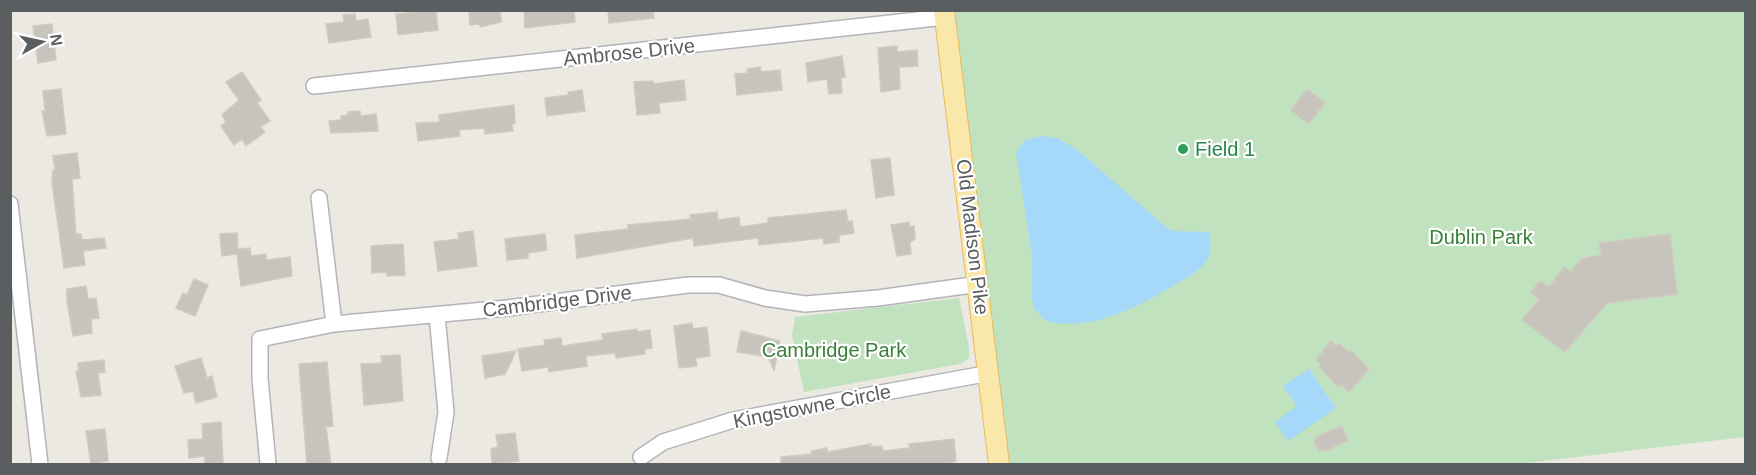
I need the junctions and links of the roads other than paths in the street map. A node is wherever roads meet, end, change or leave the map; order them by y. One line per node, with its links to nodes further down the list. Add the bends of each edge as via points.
1 (944, 14): 2 (street, Ambrose Drive); 5 (main road, Old Madison Pike)
2 (314, 86)
3 (319, 198): 7 (street)
4 (10, 204): 11 (street)
5 (979, 284): 6 (street, Cambridge Drive, via 805,304 719,285 688,285); 8 (main road, Old Madison Pike)
6 (437, 315): 7 (street, Cambridge Drive); 10 (street, via 446,412)
7 (334, 324): 12 (street, Cambridge Drive, via 260,339)
8 (990, 373): 9 (street, Kingstowne Circle, via 733,420 663,442); 13 (main road, Old Madison Pike)
9 (641, 457)
10 (438, 458)
11 (40, 465)
12 (268, 465)
13 (999, 465)

